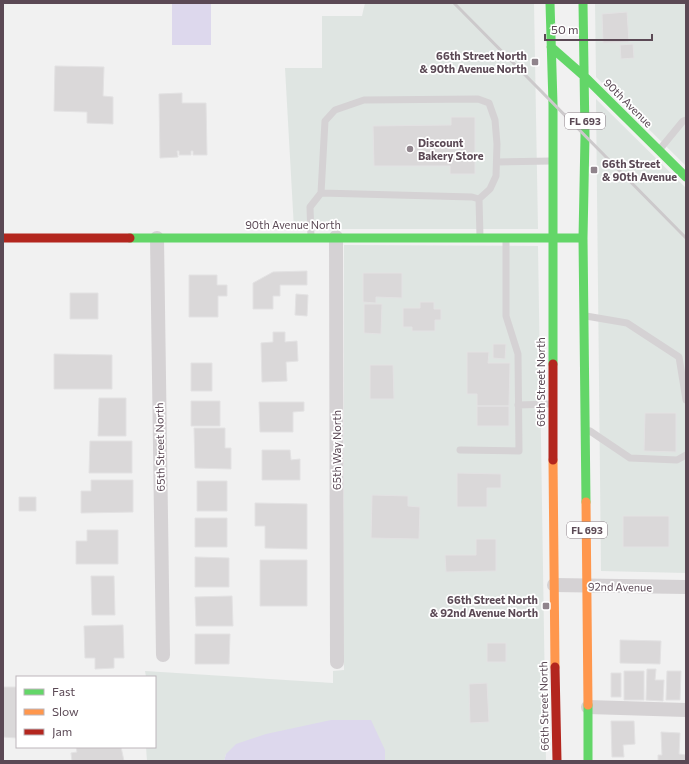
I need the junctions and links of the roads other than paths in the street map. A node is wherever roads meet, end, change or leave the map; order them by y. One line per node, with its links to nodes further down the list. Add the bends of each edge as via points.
1 (550, 3): 3 (main road, 66th Street North / FL 693)
2 (583, 3): 4 (main road, FL 693)
3 (551, 48): 4 (main road, 90th Avenue); 7 (main road, 66th Street North / FL 693)
4 (584, 76): 6 (main road, 90th Avenue); 19 (main road, FL 693)
5 (686, 120): 6 (lane)
6 (659, 150): 9 (main road, 90th Avenue)
7 (553, 160): 8 (lane); 18 (main road, 66th Street North / FL 693)
8 (497, 162): 10 (lane, via 495,120 489,102 478,98 364,100 335,110 325,121); 11 (lane, via 496,176 490,189)
9 (686, 177)
10 (322, 193): 11 (lane); 12 (lane, via 310,207)
11 (479, 199): 16 (lane)
12 (311, 237): 13 (main road, 90th Avenue North); 15 (main road, 90th Avenue North)
13 (336, 237): 16 (main road, 90th Avenue North); 31 (street, 65th Way North)
14 (3, 238): 15 (main road, 90th Avenue North)
15 (157, 238): 30 (street, 65th Street North)
16 (480, 238): 17 (main road, 90th Avenue North)
17 (506, 238): 18 (main road, 90th Avenue North); 23 (lane, via 506,316 518,354)
18 (552, 238): 19 (main road, 90th Avenue North); 22 (main road, 66th Street North / FL 693)
19 (583, 238): 20 (main road, FL 693)
20 (584, 316): 21 (lane, via 627,323 679,357); 24 (main road, FL 693)
21 (686, 400)
22 (553, 404): 23 (lane); 27 (main road, 66th Street North / FL 693)
23 (518, 405): 25 (lane, via 519,451)
24 (585, 428): 26 (lane, via 630,458 677,460); 28 (main road, FL 693)
25 (460, 450)
26 (686, 455)
27 (554, 585): 28 (street, 92nd Avenue); 34 (main road, 66th Street North / FL 693)
28 (588, 586): 29 (street, 92nd Avenue); 32 (main road, FL 693)
29 (686, 587)
30 (163, 655)
31 (337, 662)
32 (588, 707): 33 (street); 35 (main road, FL 693)
33 (686, 710)
34 (557, 761)
35 (588, 761)

